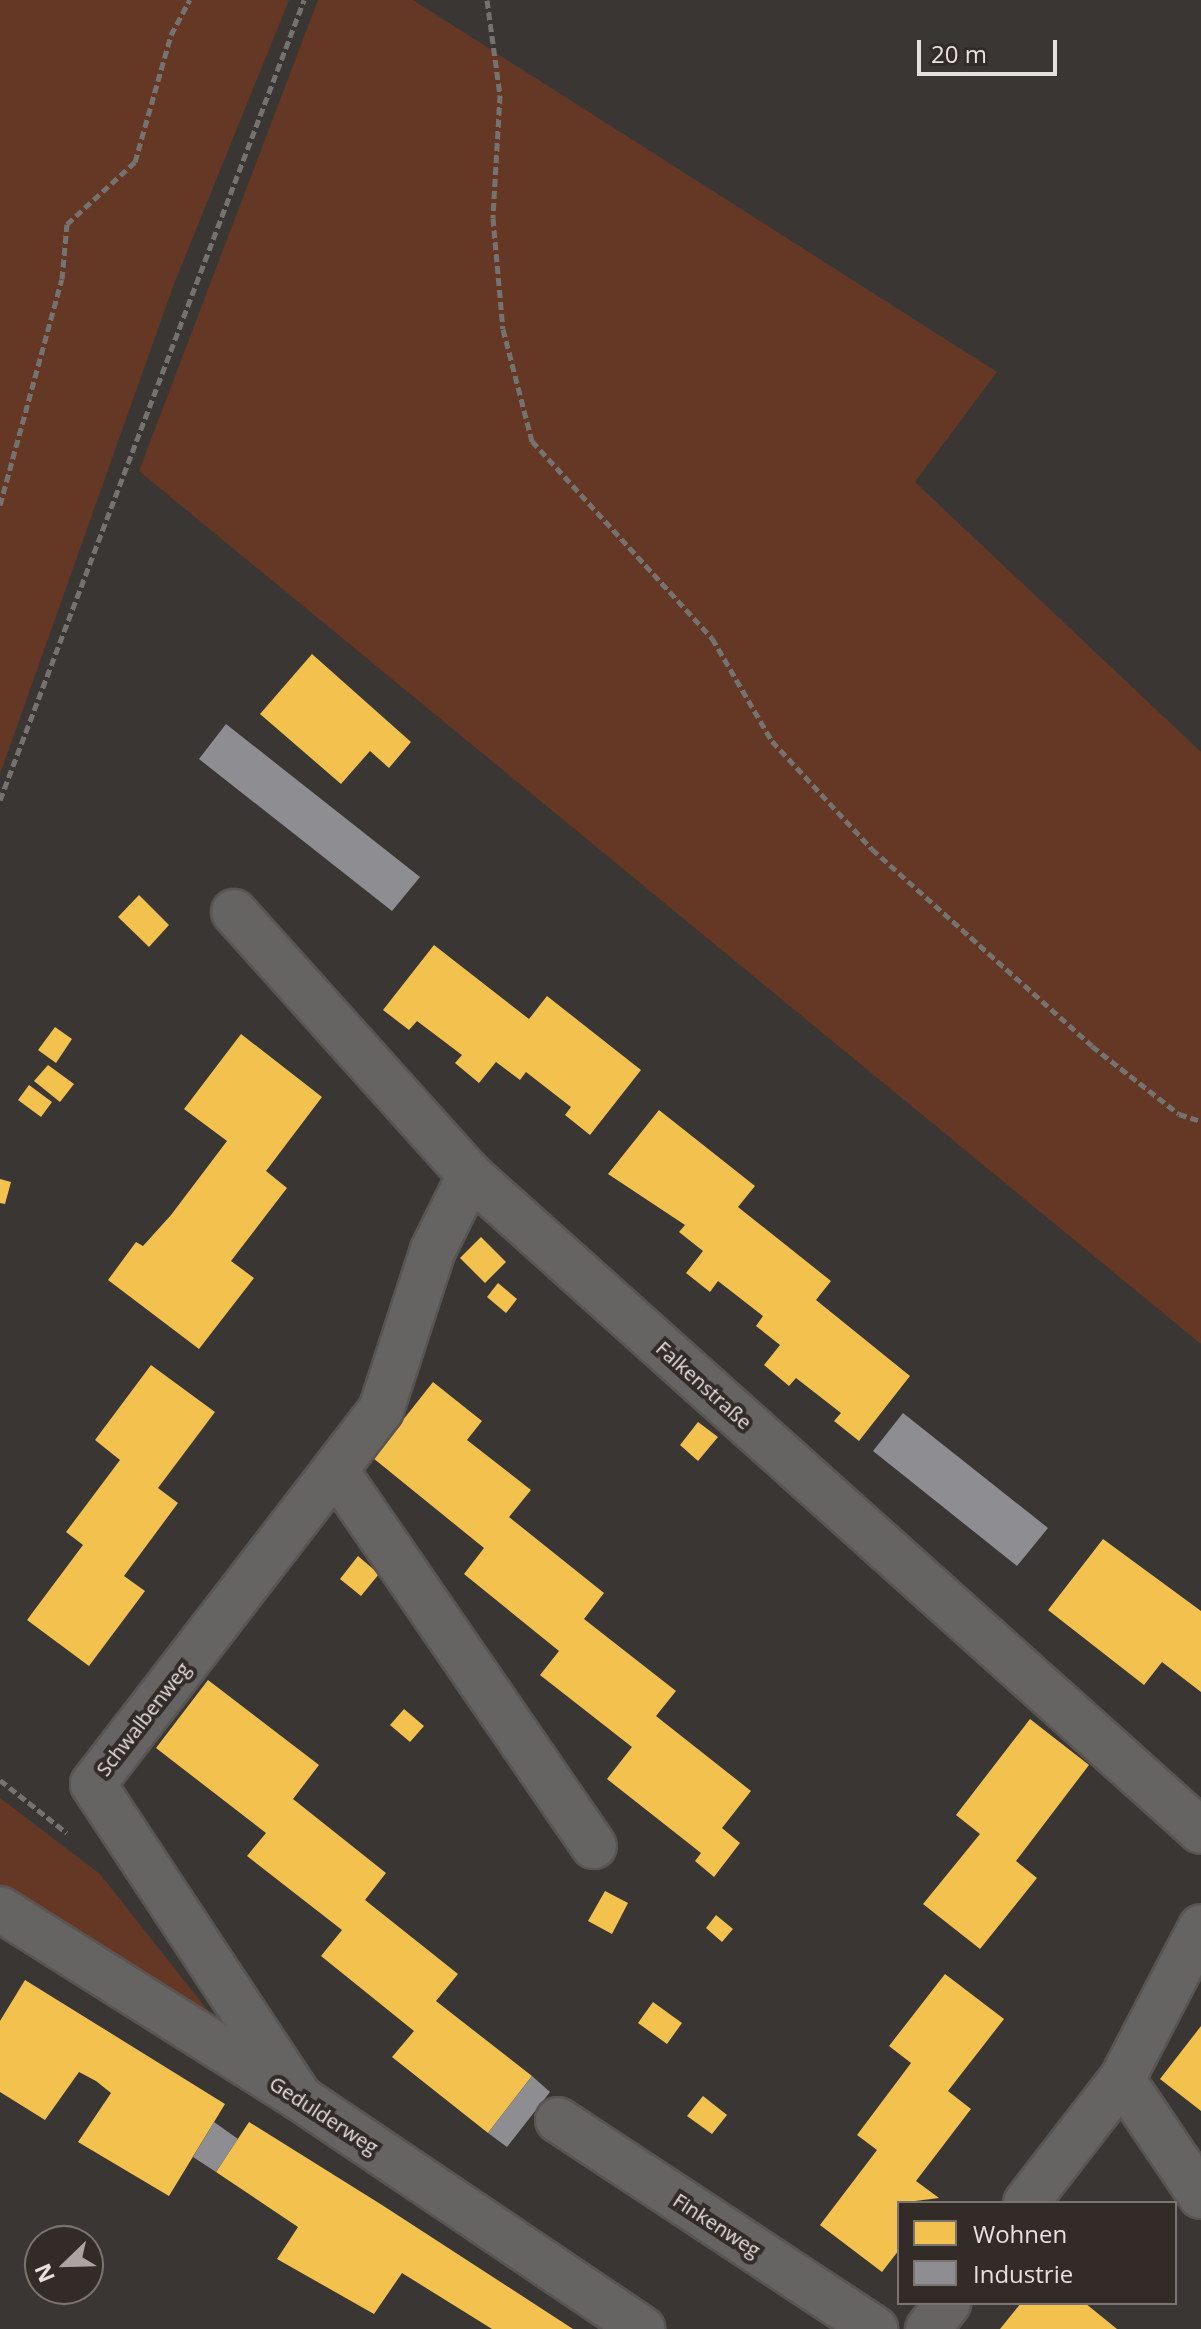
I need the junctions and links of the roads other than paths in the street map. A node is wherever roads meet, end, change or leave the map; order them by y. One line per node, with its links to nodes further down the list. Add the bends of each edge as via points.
1 (234, 912): 2 (street, Falkenstraße)
2 (470, 1175): 3 (street, Schwalbenweg, via 433,1250 381,1410); 4 (street, Falkenstraße)
3 (336, 1471): 5 (street); 9 (street, Schwalbenweg, via 93,1784)
4 (1201, 1831)
5 (594, 1846)
6 (0, 1909): 9 (street, Gedulderweg)
7 (1201, 1927): 8 (street)
8 (1122, 2079): 11 (street); 12 (street)
9 (300, 2098): 14 (street, Gedulderweg)
10 (558, 2120): 15 (street, Finkenweg)
11 (1201, 2196)
12 (1028, 2201)
13 (946, 2305): 16 (street)
14 (642, 2329)
15 (875, 2329)
16 (928, 2329)

